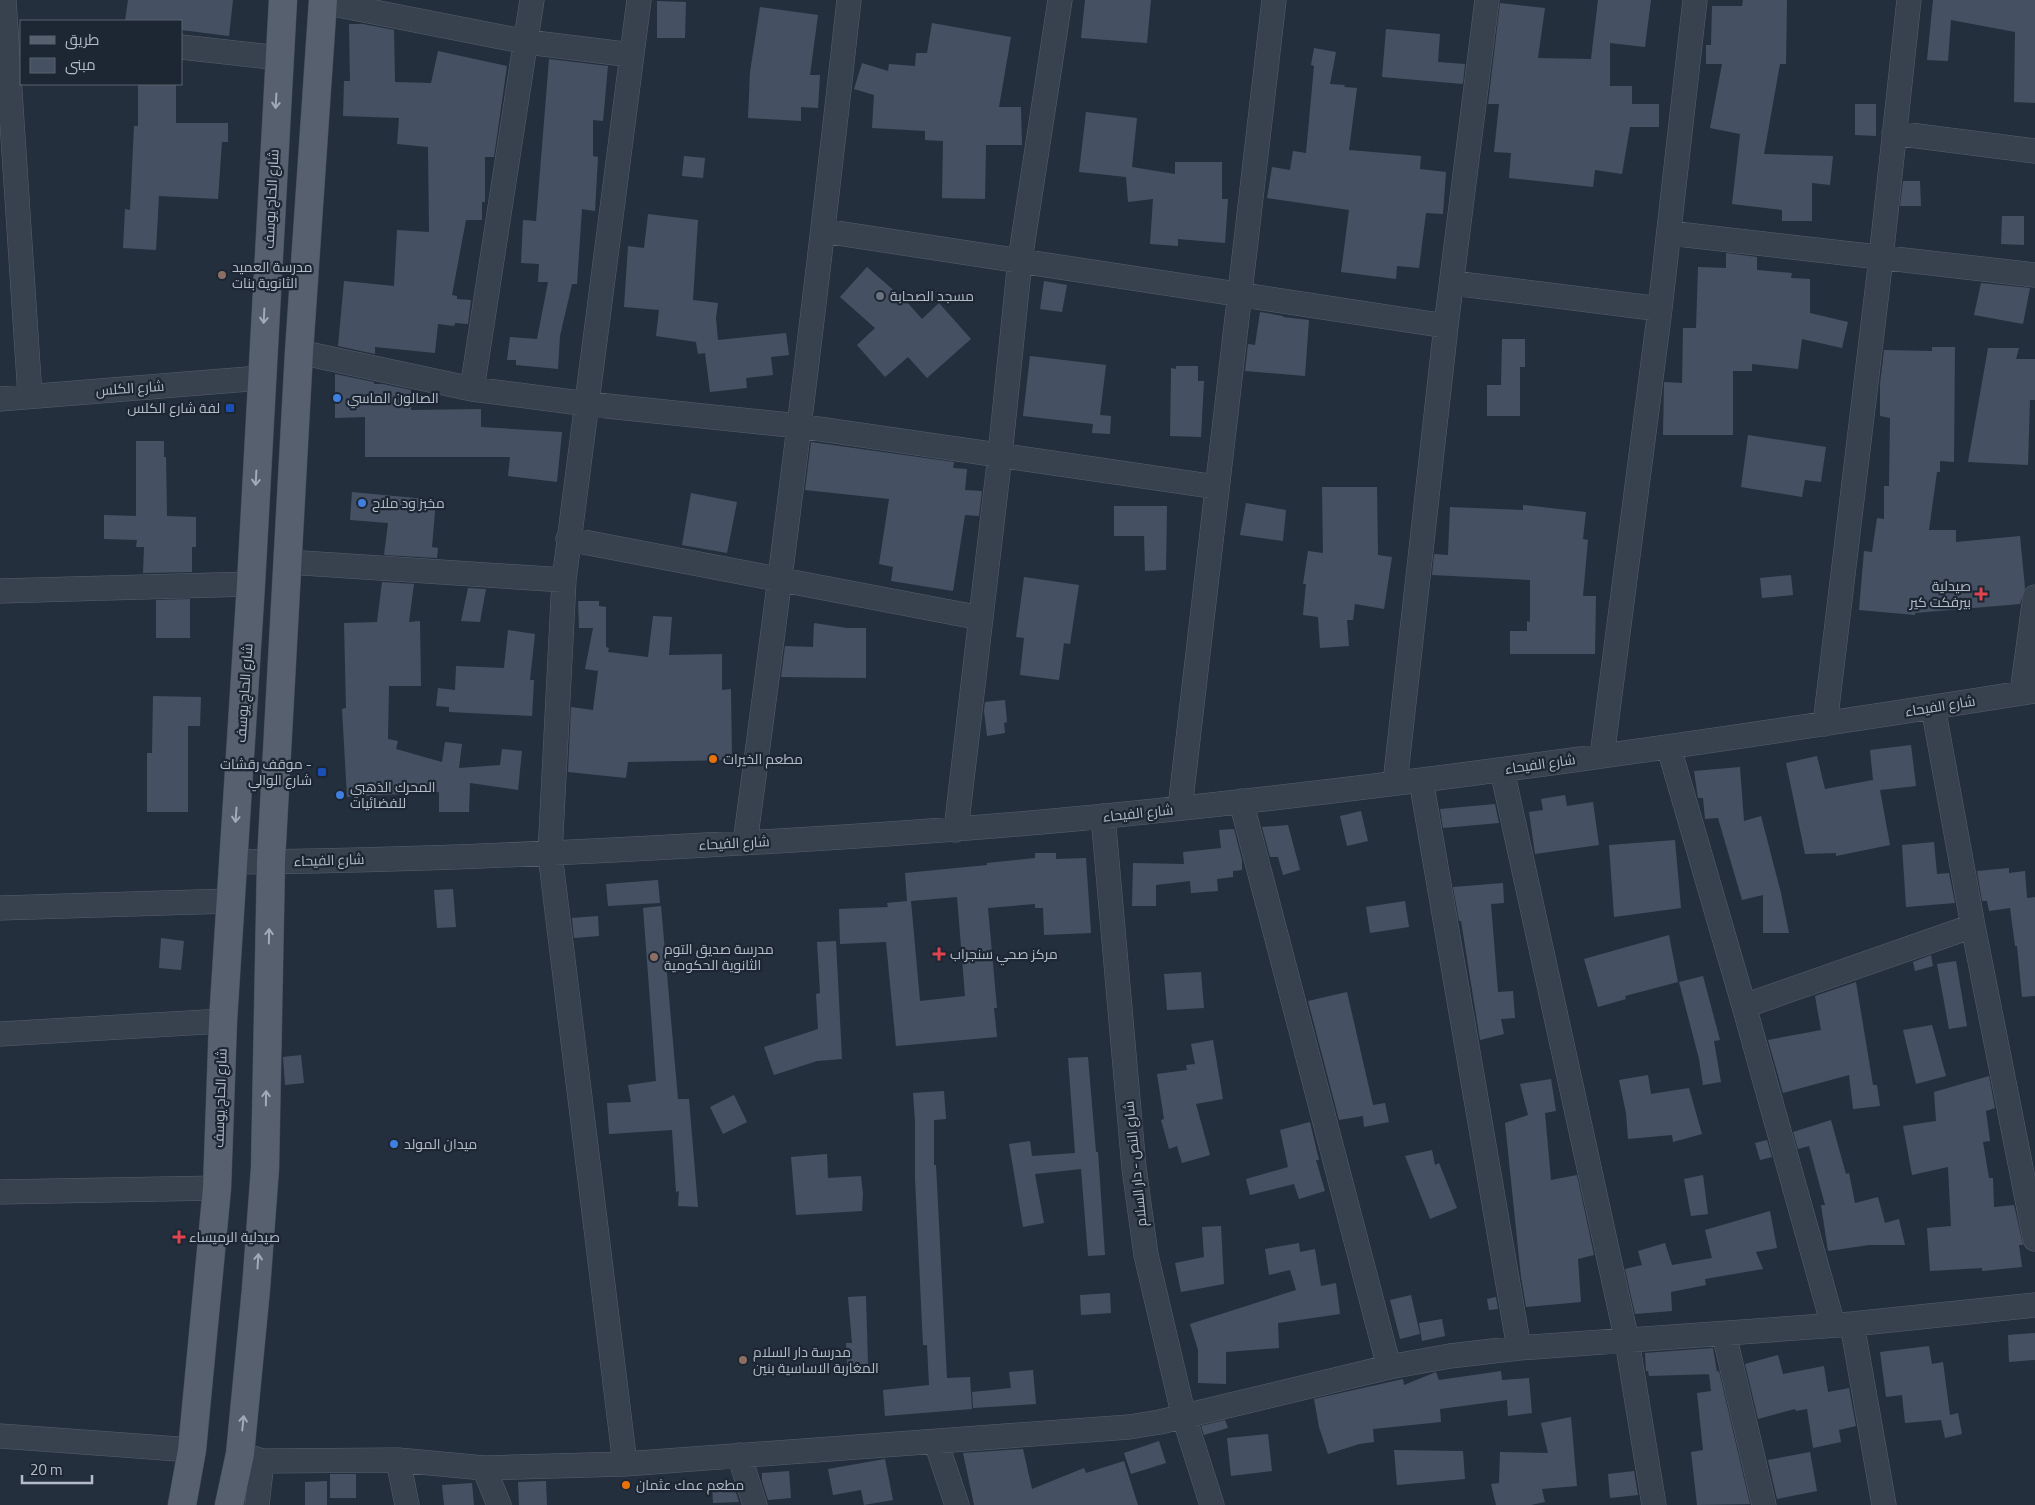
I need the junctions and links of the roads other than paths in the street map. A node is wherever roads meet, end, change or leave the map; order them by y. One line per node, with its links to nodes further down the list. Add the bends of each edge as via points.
1 (4, 0): 12 (street)
2 (283, 0): 16 (main road, شارع الحاج يوسف)
3 (532, 0): 13 (street)
4 (639, 0): 15 (street)
5 (849, 0): 19 (street)
6 (1060, 0): 22 (street)
7 (1274, 0): 25 (street)
8 (1487, 0): 24 (street)
9 (1695, 0): 20 (street)
10 (1909, 0): 17 (street)
11 (323, 1): 13 (street); 28 (main road)
12 (9, 28): 31 (street)
13 (527, 42): 15 (street); 30 (street)
14 (182, 47): 16 (street)
15 (632, 55): 33 (street)
16 (278, 58): 29 (main road, شارع الحاج يوسف, one-way to 29)
17 (1894, 132): 18 (street); 21 (street)
18 (2035, 151)
19 (824, 231): 22 (street); 34 (street)
20 (1669, 233): 21 (street); 26 (street)
21 (1881, 258): 23 (street); 47 (street)
22 (1020, 260): 25 (street); 35 (street)
23 (2035, 275)
24 (1453, 283): 26 (street); 27 (street)
25 (1240, 296): 27 (street); 36 (street)
26 (1660, 309): 49 (street)
27 (1446, 326): 52 (street)
28 (299, 352): 30 (street); 38 (main road)
29 (261, 378): 31 (street, شارع الكلس); 41 (main road, شارع الحاج يوسف, one-way to 41)
30 (472, 389): 33 (street)
31 (30, 396): 32 (street, شارع الكلس)
32 (0, 399)
33 (588, 404): 34 (street); 37 (street)
34 (799, 426): 35 (street); 40 (street)
35 (1000, 455): 36 (street); 44 (street)
36 (1217, 487): 54 (street)
37 (568, 539): 39 (street); 40 (street)
38 (287, 562): 39 (street); 59 (main road)
39 (564, 580): 58 (street)
40 (781, 580): 44 (street); 57 (street)
41 (251, 584): 42 (street); 60 (main road, شارع الحاج يوسف, one-way to 60)
42 (0, 591)
43 (2035, 597): 45 (street)
44 (981, 618): 56 (street)
45 (2029, 692): 46 (street, شارع الفيحاء)
46 (1934, 707): 47 (street, شارع الفيحاء); 63 (street)
47 (1825, 724): 48 (street, شارع الفيحاء)
48 (1669, 748): 49 (street, شارع الفيحاء); 64 (street)
49 (1602, 756): 50 (street, شارع الفيحاء)
50 (1502, 770): 51 (street, شارع الفيحاء); 73 (street)
51 (1421, 780): 52 (street, شارع الفيحاء); 74 (street)
52 (1395, 783): 53 (street, شارع الفيحاء)
53 (1241, 801): 54 (street, شارع الفيحاء); 75 (street)
54 (1180, 808): 55 (street, شارع الفيحاء)
55 (1103, 816): 56 (street, شارع الفيحاء); 76 (street, شارع النص - دار السلام, via 1134,1168 1146,1256)
56 (956, 830): 57 (street, شارع الفيحاء)
57 (745, 843): 58 (street, شارع الفيحاء)
58 (550, 854): 59 (street, شارع الفيحاء); 83 (street)
59 (271, 861): 60 (street, شارع الفيحاء); 81 (main road, one-way to 59, via 256,1289 265,1168)
60 (233, 862): 61 (main road, شارع الحاج يوسف)
61 (230, 901): 62 (street); 65 (main road, شارع الحاج يوسف)
62 (0, 908)
63 (1973, 926): 64 (street); 69 (street)
64 (1744, 1006): 71 (street)
65 (223, 1022): 66 (street); 67 (main road, شارع الحاج يوسف)
66 (0, 1034)
67 (217, 1188): 68 (street); 79 (main road, شارع الحاج يوسف)
68 (0, 1192)
69 (2035, 1239)
70 (2035, 1305): 71 (street)
71 (1842, 1325): 72 (street); 95 (street)
72 (1724, 1334): 73 (street); 94 (street)
73 (1627, 1341): 74 (street); 93 (street)
74 (1519, 1348): 75 (street)
75 (1389, 1367): 76 (street)
76 (1184, 1417): 78 (street, via 1129,1427); 92 (street, شارع النص - دار السلام)
77 (0, 1436): 79 (street)
78 (936, 1442): 80 (street); 91 (street)
79 (192, 1450): 85 (main road, شارع الحاج يوسف)
80 (739, 1455): 83 (street); 90 (street)
81 (251, 1458): 82 (street); 86 (main road); 87 (street)
82 (398, 1460): 84 (street); 88 (street)
83 (625, 1464): 84 (street)
84 (484, 1468): 89 (street)
85 (182, 1505)
86 (229, 1505)
87 (257, 1505)
88 (407, 1505)
89 (499, 1505)
90 (754, 1505)
91 (957, 1505)
92 (1212, 1505)
93 (1654, 1505)
94 (1764, 1505)
95 (1884, 1505)

